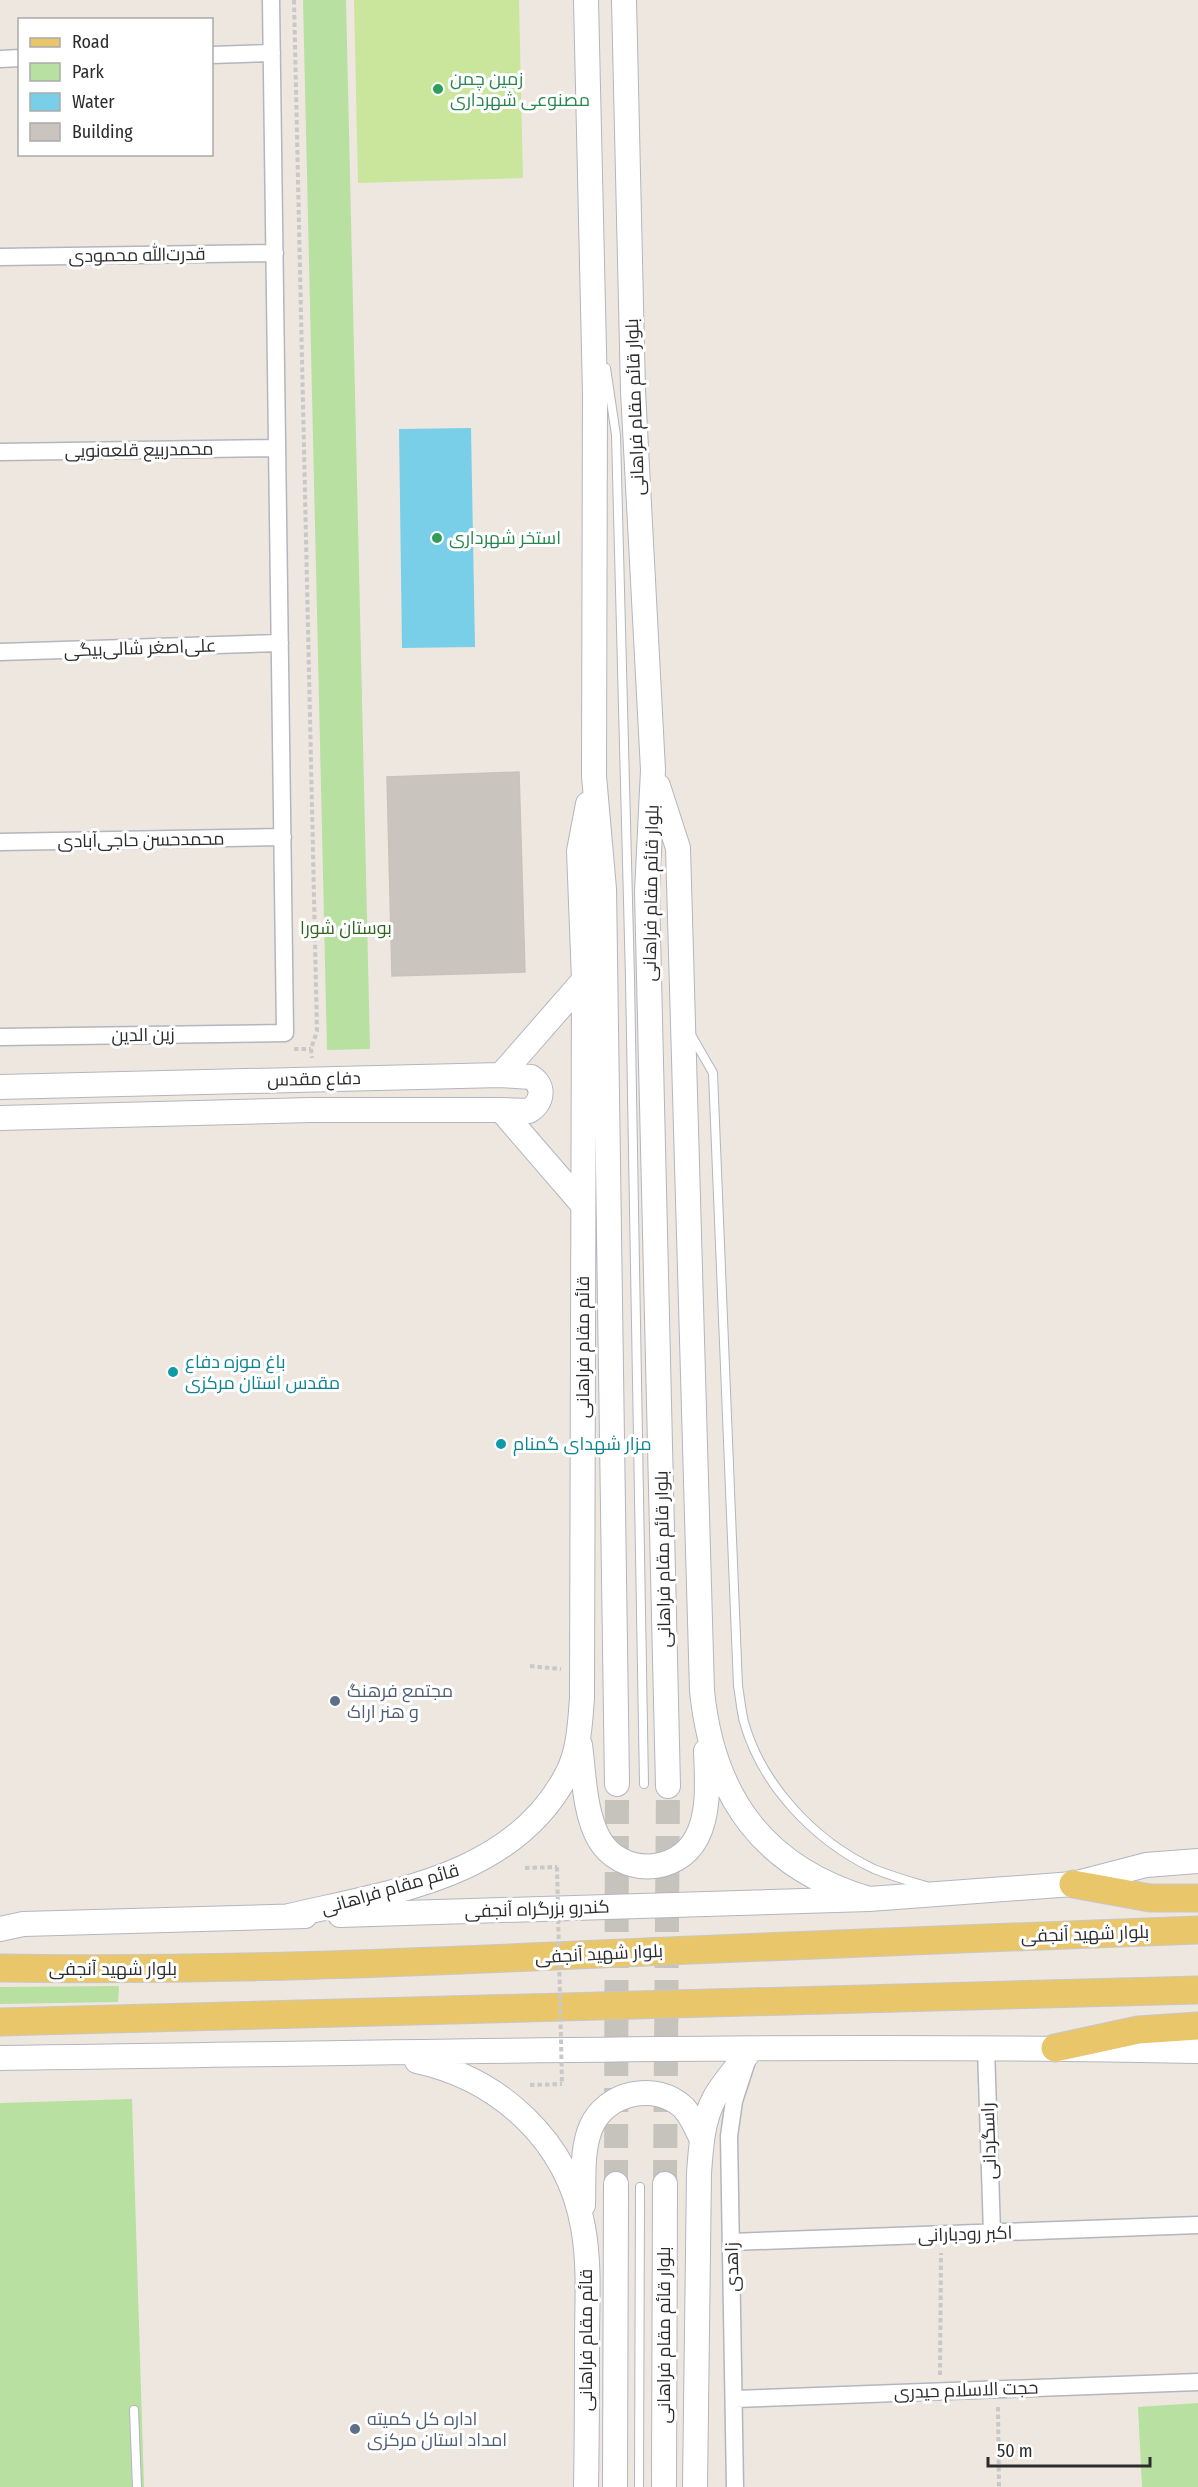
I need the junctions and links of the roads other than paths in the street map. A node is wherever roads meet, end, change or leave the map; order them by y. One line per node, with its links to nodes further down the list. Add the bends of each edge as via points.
1 (271, 0): 4 (street)
2 (586, 0): 16 (main road, via 595,394)
3 (624, 0): 15 (main road, بلوار قائم مقام فراهانی, via 633,391)
4 (272, 53): 5 (street); 8 (street)
5 (213, 55)
6 (18, 58): 7 (street)
7 (0, 59)
8 (275, 253): 9 (street, قدرت‌الله محمودی); 11 (street)
9 (0, 257)
10 (606, 368): 30 (lane, via 616,435)
11 (278, 448): 12 (street, محمدربیع قلعه‌نویی); 13 (street)
12 (0, 452)
13 (280, 643): 14 (street, علی‌اصغر شالی‌بیگی); 17 (street)
14 (0, 652)
15 (653, 770): 20 (main road, via 678,848); 31 (main road, بلوار قائم مقام فراهانی, via 647,892)
16 (594, 776): 19 (main road, قائم مقام فراهانی, via 579,851); 29 (main road, via 604,901)
17 (283, 837): 18 (street, محمدحسن حاجی‌آبادی); 21 (street, زین الدین, via 285,1033)
18 (0, 842)
19 (584, 980): 22 (main road); 26 (main road, قائم مقام فراهانی)
20 (682, 1020): 27 (main road); 34 (lane, via 713,1073 738,1686 744,1721 754,1750 782,1795 823,1836 876,1870)
21 (0, 1037)
22 (501, 1076): 23 (main road, دفاع مقدس); 24 (main road, دفاع مقدس, via 531,1077 541,1090 539,1103 529,1111)
23 (0, 1087)
24 (501, 1110): 25 (main road, دفاع مقدس, via 311,1110); 26 (main road)
25 (0, 1118)
26 (584, 1205): 28 (main road, قائم مقام فراهانی)
27 (706, 1727): 28 (main road, via 707,1792 697,1837 672,1862 649,1867 625,1863 598,1838 586,1794); 36 (main road, via 731,1795 759,1835 813,1877)
28 (579, 1736): 37 (main road, قائم مقام فراهانی, via 568,1772 555,1794 521,1832 494,1852 458,1872 433,1880)
29 (617, 1784)
30 (644, 1784)
31 (668, 1786)
32 (1198, 1862): 33 (main road, کندرو بزرگراه آنجفی, via 1146,1865)
33 (1073, 1884): 34 (main road, کندرو بزرگراه آنجفی); 35 (main road, via 1150,1898)
34 (947, 1893): 36 (main road, کندرو بزرگراه آنجفی)
35 (1198, 1898)
36 (869, 1899): 37 (main road, کندرو بزرگراه آنجفی)
37 (289, 1917): 38 (main road, کندرو بزرگراه آنجفی, via 23,1924)
38 (0, 1929)
39 (1198, 1930): 40 (main road, بلوار شهید آنجفی, via 351,1965)
40 (0, 1968)
41 (1198, 1990): 42 (main road)
42 (0, 2022)
43 (1198, 2026): 45 (main road, via 1137,2030)
44 (986, 2048): 45 (main road); 46 (main road); 56 (street, راسگردانی)
45 (1054, 2048): 47 (main road)
46 (751, 2050): 48 (main road); 50 (main road, via 715,2098); 57 (street, زاهدی, via 734,2101 729,2136)
47 (1198, 2051)
48 (382, 2053): 49 (main road); 55 (main road, قائم مقام فراهانی, via 463,2075 529,2120 558,2159 578,2203)
49 (0, 2058)
50 (702, 2140): 55 (main road, via 684,2108 663,2096 627,2095 606,2107 591,2127 587,2140); 66 (main road)
51 (616, 2184): 63 (main road)
52 (665, 2184): 65 (main road, بلوار قائم مقام فراهانی)
53 (640, 2187): 64 (lane)
54 (1198, 2225): 56 (street, اکبر رودبارانی)
55 (583, 2227): 62 (main road, قائم مقام فراهانی, via 587,2298)
56 (992, 2233): 57 (street, اکبر رودبارانی)
57 (731, 2242): 59 (street, زاهدی)
58 (1198, 2382): 59 (street, حجت الاسلام حیدری)
59 (734, 2399): 67 (street, زاهدی)
60 (134, 2410): 61 (lane)
61 (137, 2487)
62 (586, 2487)
63 (615, 2487)
64 (639, 2487)
65 (664, 2487)
66 (695, 2487)
67 (735, 2487)

